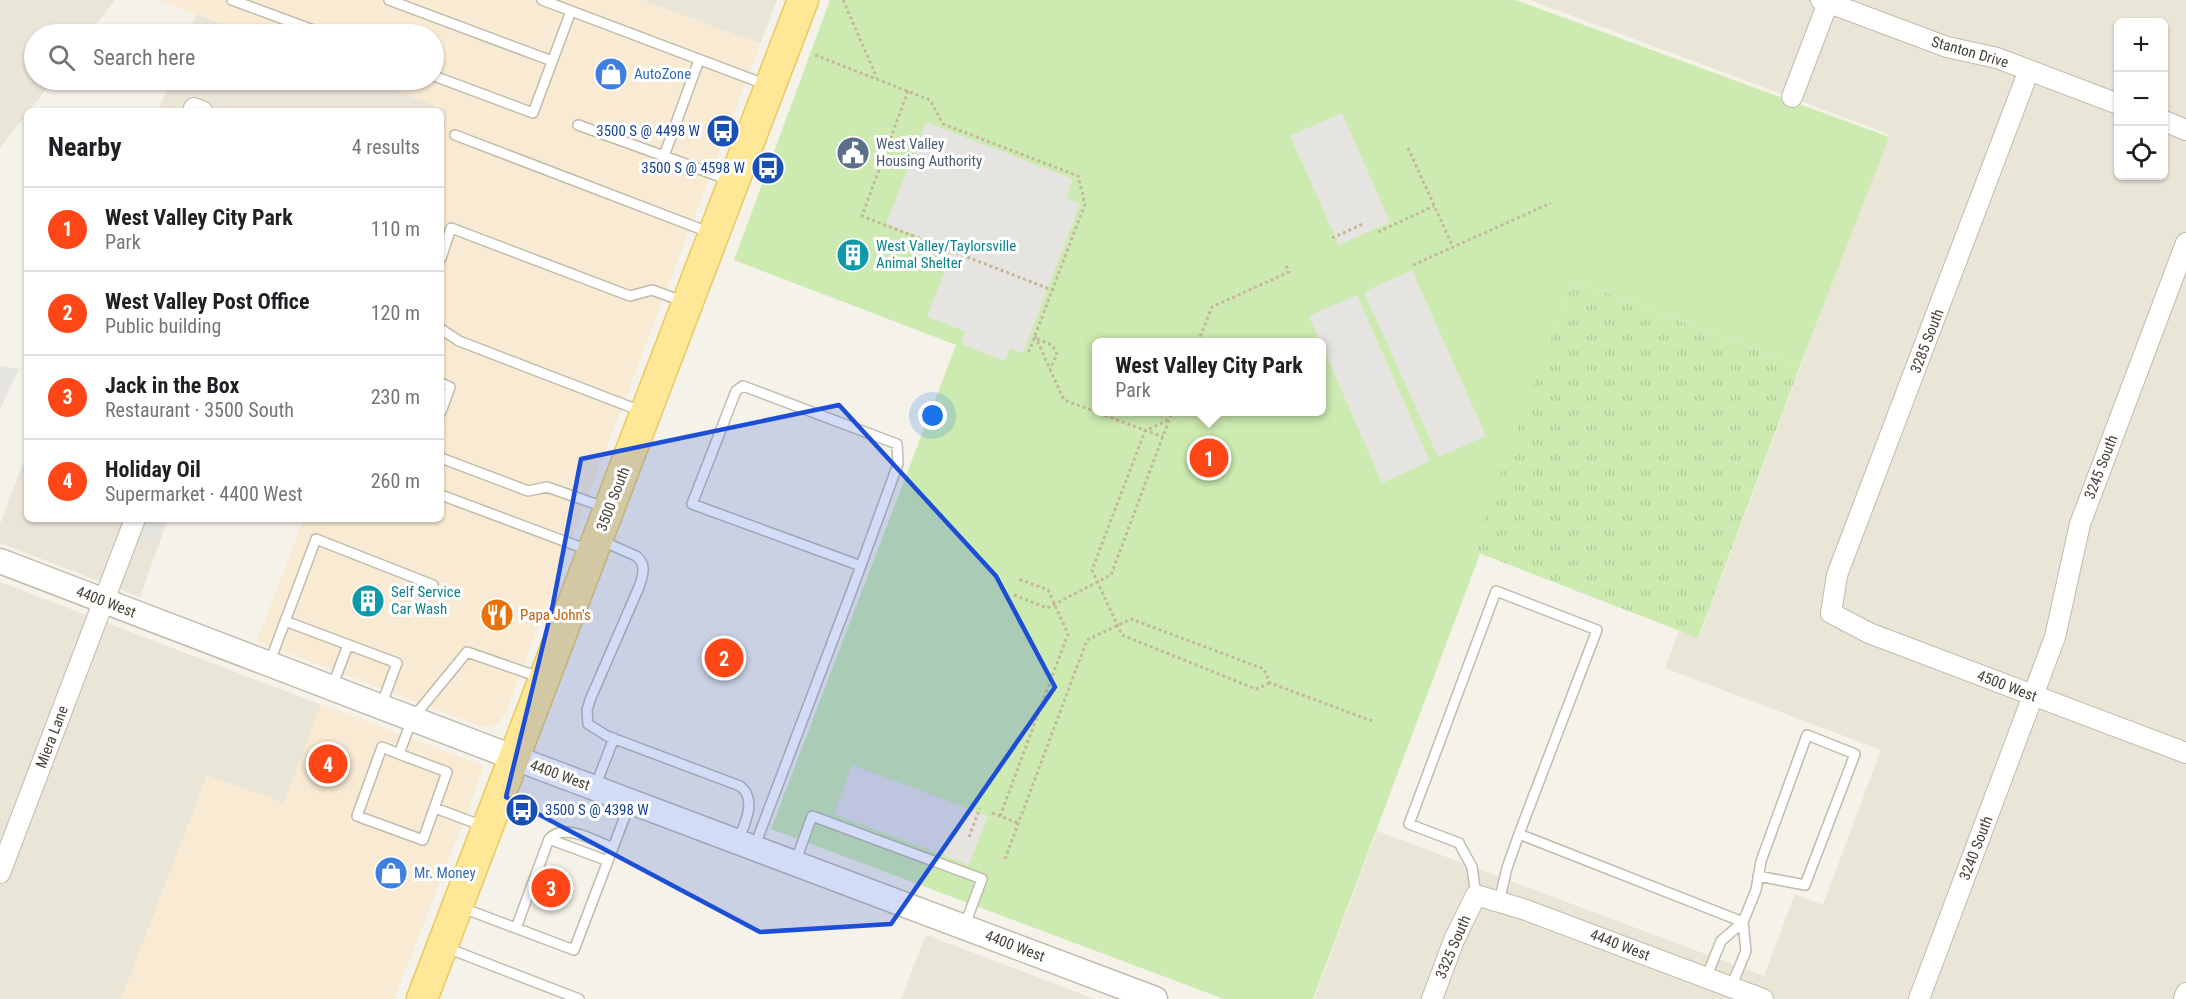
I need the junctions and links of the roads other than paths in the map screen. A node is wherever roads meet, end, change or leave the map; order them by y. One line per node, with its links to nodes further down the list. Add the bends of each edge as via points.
1 (232, 0): 7 (lane)
2 (389, 0): 9 (lane)
3 (542, 0): 6 (lane)
4 (803, 0): 12 (main road, 3500 South)
5 (1826, 1): 10 (street, Stanton Drive, via 1947,47 1997,57); 13 (street)
6 (571, 11): 8 (lane); 9 (lane)
7 (297, 24)
8 (699, 60): 12 (lane); 19 (lane)
9 (552, 61): 11 (lane, via 533,113)
10 (2029, 70): 14 (street, Stanton Drive); 38 (street, 3285 South, via 1838,575)
11 (444, 80)
12 (770, 87): 20 (main road, 3500 South)
13 (1792, 97)
14 (2114, 102)
15 (2168, 123): 17 (street)
16 (578, 125): 19 (lane)
17 (2186, 130)
18 (455, 135): 21 (lane)
19 (664, 156): 20 (lane)
20 (734, 182): 21 (main road, 3500 South)
21 (714, 234): 24 (main road, 3500 South)
22 (2186, 243): 44 (street, 3245 South, via 2080,524 2063,610)
23 (444, 250): 24 (lane, via 452,228 630,296 652,290)
24 (688, 302): 28 (main road, 3500 South)
25 (444, 331): 28 (lane, via 459,341)
26 (444, 384): 27 (lane, via 450,387)
27 (444, 404)
28 (646, 413): 31 (main road, 3500 South)
29 (444, 459): 31 (lane, via 528,491 547,487)
30 (444, 496): 33 (lane)
31 (609, 509): 33 (main road, 3500 South)
32 (134, 522): 37 (street, Miera Lane)
33 (595, 546): 42 (main road, 3500 South); 47 (lane, via 636,556 644,568 587,710 591,728)
34 (0, 561): 37 (street, 4400 West)
35 (861, 567): 35 (lane, via 898,464 897,444 743,386 736,391 692,504); 57 (lane)
36 (433, 585): 39 (lane, via 316,540)
37 (104, 601): 41 (street, 4400 West); 61 (street, Miera Lane)
38 (1831, 613): 44 (street, 4500 West, via 1869,633)
39 (285, 621): 40 (lane); 41 (lane)
40 (348, 645): 43 (lane); 45 (lane, via 397,663)
41 (269, 664): 43 (street, 4400 West)
42 (544, 679): 46 (lane, via 467,652); 50 (main road, 3500 South)
43 (332, 688): 45 (street, 4400 West)
44 (2034, 697): 48 (street, 4500 West); 78 (street, 3240 South)
45 (380, 706): 46 (street, 4400 West)
46 (412, 719): 49 (lane); 50 (street, 4400 West)
47 (614, 738): 51 (lane); 57 (lane, via 744,789 749,803)
48 (2186, 753)
49 (399, 754): 53 (lane, via 447,772); 53 (lane, via 382,747 357,816 423,840)
50 (515, 758): 51 (street, 4400 West); 54 (main road, 3500 South)
51 (595, 788): 52 (street, 4400 West)
52 (631, 801): 57 (street, 4400 West); 58 (lane)
53 (435, 807): 54 (lane)
54 (488, 827): 65 (main road, 3500 South)
55 (1519, 834): 63 (lane, via 1597,630 1496,591 1409,824 1459,843 1472,867); 64 (lane); 66 (lane)
56 (549, 839): 58 (lane, via 565,831); 59 (lane); 68 (lane)
57 (746, 844): 60 (street, 4400 West)
58 (613, 848): 59 (lane)
59 (608, 861): 68 (lane, via 574,950)
60 (795, 863): 67 (street, 4400 West); 67 (lane, via 812,816 982,879)
61 (0, 873)
62 (1758, 876): 62 (lane, via 1807,735 1855,754 1805,885); 66 (lane)
63 (1476, 896): 64 (street, 4440 West); 76 (street, 3325 South)
64 (1499, 902): 70 (street, 4440 West)
65 (458, 906): 68 (lane); 69 (main road, 3500 South)
66 (1743, 922): 70 (lane, via 1721,941); 71 (lane, via 1746,951)
67 (964, 927): 75 (street, 4400 West)
68 (516, 928)
69 (442, 946): 73 (main road, 3500 South); 74 (lane)
70 (1706, 978): 71 (street, 4440 West)
71 (1731, 987): 77 (street, 4440 West)
72 (2186, 993): 79 (street)
73 (422, 999)
74 (579, 999)
75 (1155, 999)
76 (1432, 999)
77 (1763, 999)
78 (1919, 999)
79 (2184, 999)

